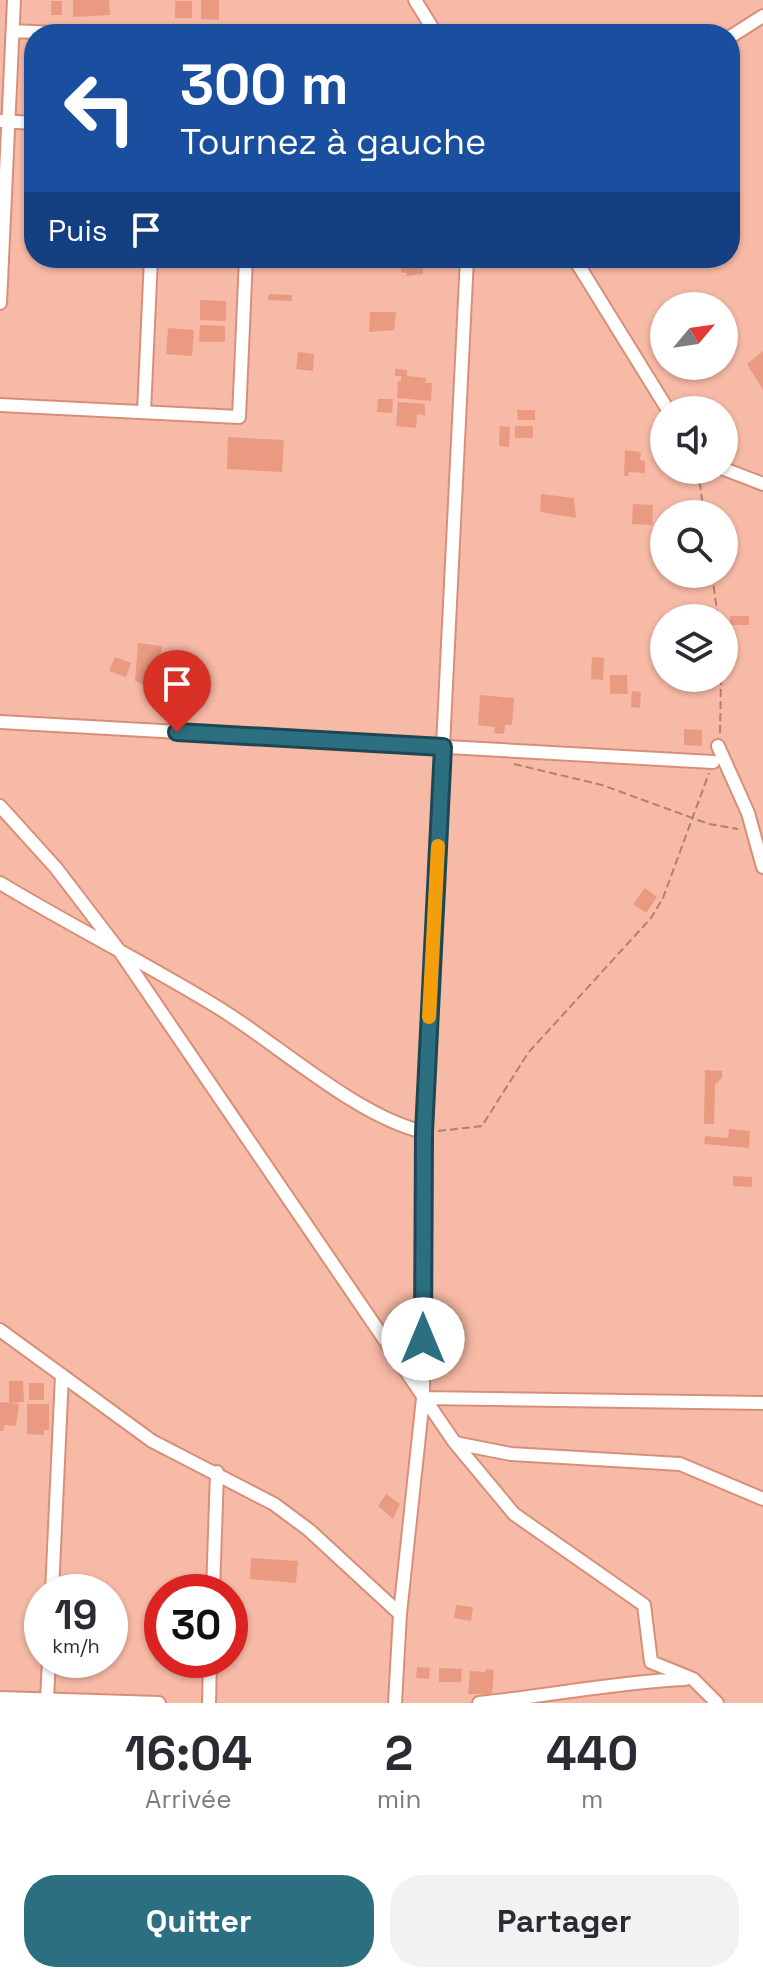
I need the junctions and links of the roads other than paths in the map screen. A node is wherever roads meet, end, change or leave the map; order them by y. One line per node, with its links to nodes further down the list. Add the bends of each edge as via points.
1 (14, 0): 5 (street)
2 (415, 0): 4 (street)
3 (763, 16): 6 (street)
4 (430, 24)
5 (13, 31): 7 (street); 8 (street)
6 (740, 31)
7 (24, 32)
8 (4, 121): 9 (street); 14 (street)
9 (24, 122)
10 (151, 268): 17 (street)
11 (246, 268): 17 (street, via 239,417)
12 (467, 268): 22 (street)
13 (580, 268): 15 (street)
14 (0, 303)
15 (659, 396)
16 (0, 405): 17 (street)
17 (144, 412)
18 (738, 474): 19 (street)
19 (763, 484)
20 (0, 722): 22 (street)
21 (718, 746): 25 (street)
22 (443, 747): 23 (street); 28 (street)
23 (713, 762)
24 (0, 806): 27 (street)
25 (763, 867)
26 (0, 883): 27 (street)
27 (121, 953): 28 (street, via 222,1010 400,1126); 31 (street)
28 (424, 1132): 31 (street)
29 (0, 1330): 30 (street)
30 (62, 1375): 34 (street, via 152,1441); 36 (street)
31 (423, 1398): 32 (street); 33 (street); 38 (street)
32 (763, 1403)
33 (455, 1443): 35 (street, via 511,1454 680,1464); 41 (street, via 514,1514 644,1605 651,1662)
34 (217, 1472): 37 (street); 38 (street, via 286,1512)
35 (763, 1499)
36 (53, 1574)
37 (214, 1574)
38 (400, 1614): 46 (street)
39 (48, 1678): 43 (street)
40 (210, 1678): 45 (street)
41 (693, 1679): 47 (street); 48 (street)
42 (0, 1698): 43 (street)
43 (47, 1699): 44 (street)
44 (159, 1703)
45 (209, 1703)
46 (395, 1703)
47 (479, 1703)
48 (717, 1703)

